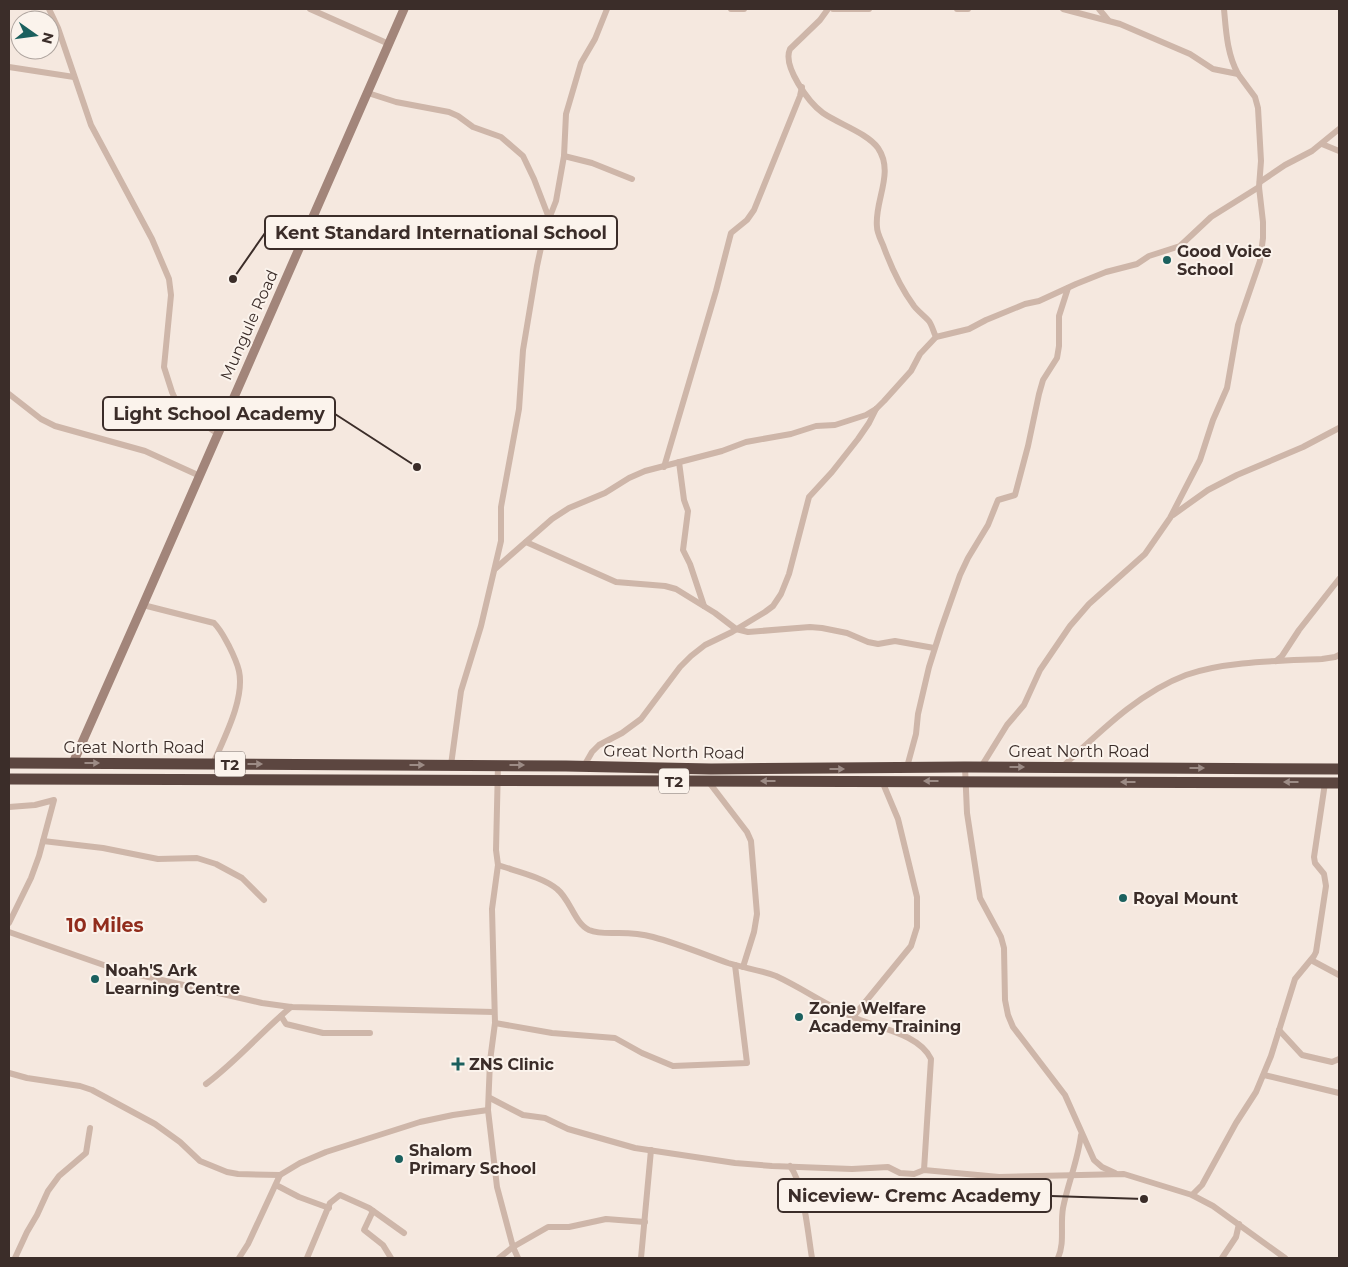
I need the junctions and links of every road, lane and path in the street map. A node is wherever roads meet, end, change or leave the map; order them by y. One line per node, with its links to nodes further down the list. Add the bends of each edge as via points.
1 (49, 9): 20 (street)
2 (310, 9): 17 (street)
3 (404, 9): 17 (street, Mungule Road)
4 (607, 9): 26 (street, via 581,63 570,97)
5 (731, 9): 6 (street)
6 (744, 9)
7 (828, 9): 21 (street, via 788,54 792,73)
8 (833, 9): 9 (street)
9 (869, 9)
10 (957, 9): 11 (street)
11 (968, 9)
12 (1063, 9): 15 (street)
13 (1099, 9): 16 (street)
14 (1224, 9): 19 (street, via 1232,62)
15 (1087, 12): 16 (street)
16 (1108, 20): 19 (street, via 1190,54 1213,69)
17 (389, 44): 22 (street, Mungule Road)
18 (9, 67): 20 (street)
19 (1238, 74): 28 (street, via 1255,97 1258,108 1262,161)
20 (74, 77): 35 (street, via 91,125 152,239 169,279 171,296 164,367 172,392 187,412)
21 (802, 87): 31 (street, via 823,113 878,148 884,164 884,179 877,227 898,283 929,321); 37 (street, via 754,210 731,233)
22 (368, 93): 29 (street, via 449,112 473,127 501,136 522,156); 35 (street, Mungule Road)
23 (1339, 129): 24 (street)
24 (1322, 144): 25 (street); 28 (street)
25 (1339, 151)
26 (564, 156): 27 (street); 29 (street, via 556,201)
27 (632, 179)
28 (1259, 184): 30 (street, via 1211,217 1180,246); 39 (street, via 1263,222 1260,262 1238,325 1227,388 1200,460)
29 (549, 218): 41 (street, via 523,350 519,409 501,507 501,541)
30 (1068, 288): 31 (street, via 969,329); 46 (street, via 1059,316 1057,358 1043,380 1014,495 995,504 988,525 960,575)
31 (936, 337): 33 (street, via 920,354 911,371)
32 (9, 394): 38 (street, via 55,426 145,451)
33 (876, 409): 36 (street, via 851,421 746,442); 45 (street, via 864,431 809,497 789,574 774,606)
34 (1339, 428): 39 (street, via 1208,490)
35 (218, 434): 38 (street, Mungule Road)
36 (679, 462): 37 (street); 44 (street, via 688,511 683,550)
37 (664, 467): 40 (street, via 645,471 569,508)
38 (200, 476): 43 (street, Mungule Road)
39 (1170, 518): 56 (street, via 1145,554 1089,604 1070,626 1040,670 1017,716 1007,725)
40 (526, 542): 41 (street); 44 (street, via 616,582 665,586)
41 (495, 570): 52 (street, via 461,691)
42 (1339, 579): 48 (street)
43 (144, 606): 50 (street, Mungule Road); 51 (street, via 214,623 234,656 240,685)
44 (704, 606): 45 (street)
45 (736, 629): 46 (street, via 748,632 810,627 833,629 878,644 895,641); 54 (street, via 691,656 641,720 598,745)
46 (934, 648): 57 (street)
47 (1339, 654): 48 (street, via 1322,659)
48 (1275, 662): 58 (street, via 1204,670 1168,683 1113,721)
49 (9, 763): 50 (highway, Great North Road / T2)
50 (73, 763): 51 (highway, Great North Road / T2, one-way to 51)
51 (213, 764): 52 (highway, Great North Road / T2, one-way to 52)
52 (451, 765): 53 (highway, Great North Road / T2)
53 (498, 765): 54 (highway, Great North Road / T2, one-way to 54); 61 (street)
54 (584, 766): 57 (highway, Great North Road / T2, one-way to 57)
55 (965, 767): 56 (highway, Great North Road / T2); 57 (highway, Great North Road / T2); 64 (street)
56 (980, 767): 58 (highway, Great North Road / T2, one-way to 58)
57 (907, 768)
58 (1061, 768): 59 (highway, Great North Road / T2, one-way to 59)
59 (1339, 769)
60 (9, 779): 61 (highway, Great North Road / T2)
61 (498, 780): 62 (highway, Great North Road / T2); 69 (street)
62 (708, 781): 63 (highway, Great North Road / T2, one-way to 62); 75 (street, via 751,841 757,914)
63 (882, 781): 64 (highway, Great North Road / T2, one-way to 63); 80 (street, via 898,818 917,897 918,922 911,946)
64 (965, 782): 65 (highway, Great North Road / T2, one-way to 64); 92 (street, via 980,898 998,929 1004,948 1008,1015 1013,1027 1065,1094)
65 (1325, 782): 66 (highway, Great North Road / T2); 73 (street, via 1314,857 1324,874 1326,886 1316,952)
66 (1339, 783)
67 (9, 807): 68 (street, via 54,800)
68 (43, 841): 70 (street, via 166,860 197,858 242,878); 71 (street, via 31,878)
69 (498, 865): 74 (street, via 558,889 590,931 651,937); 78 (street, via 492,909)
70 (264, 900)
71 (9, 924)
72 (9, 932): 77 (street, via 118,970 262,1004)
73 (1311, 960): 76 (street); 82 (street, via 1295,979)
74 (736, 965): 75 (street); 81 (street, via 747,1063 673,1066 614,1038 552,1033)
75 (743, 967): 80 (street, via 775,976)
76 (1339, 976)
77 (291, 1007): 78 (street); 79 (street)
78 (494, 1012): 81 (street)
79 (281, 1016): 83 (street, via 286,1024 307,1030); 87 (street)
80 (853, 1017): 95 (street, via 906,1036 922,1047 931,1059)
81 (495, 1022): 89 (street)
82 (1279, 1030): 84 (street, via 1302,1055 1332,1062); 86 (street)
83 (370, 1033)
84 (1339, 1059)
85 (9, 1073): 97 (street, via 92,1090 155,1124 200,1161 214,1167 238,1174)
86 (1264, 1075): 88 (street); 100 (street, via 1202,1185)
87 (206, 1084)
88 (1339, 1093)
89 (490, 1098): 90 (street); 93 (street, via 523,1115 544,1118 568,1129)
90 (488, 1110): 97 (street, via 404,1127 326,1152); 106 (street, via 497,1187)
91 (90, 1128): 107 (street, via 86,1153 59,1176 48,1191)
92 (1082, 1134): 96 (street, via 1094,1160); 98 (street)
93 (651, 1150): 94 (street); 103 (street)
94 (790, 1166): 95 (street, via 888,1167 900,1173 914,1174); 114 (street, via 800,1193)
95 (924, 1170): 98 (street, via 999,1176)
96 (1116, 1174): 98 (street); 100 (street)
97 (280, 1175): 99 (street)
98 (1072, 1176): 115 (street, via 1066,1193 1062,1250)
99 (276, 1186): 101 (street); 108 (street)
100 (1192, 1195): 104 (street)
101 (329, 1208): 102 (street, via 340,1195); 109 (street)
102 (373, 1211): 105 (street); 110 (street, via 364,1230 384,1245)
103 (645, 1222): 106 (street, via 606,1220 569,1227 548,1227); 113 (street)
104 (1239, 1224): 116 (street, via 1236,1237); 117 (street)
105 (404, 1233)
106 (513, 1247): 111 (street); 112 (street)
107 (15, 1258)
108 (239, 1258)
109 (307, 1258)
110 (391, 1258)
111 (499, 1258)
112 (518, 1258)
113 (641, 1258)
114 (812, 1258)
115 (1058, 1258)
116 (1222, 1258)
117 (1285, 1258)

